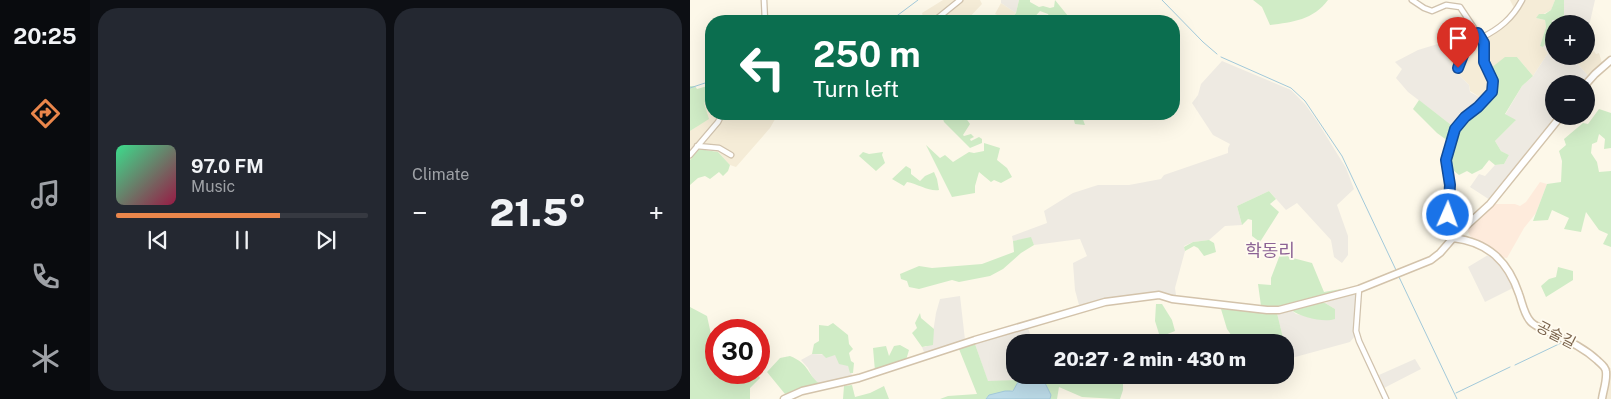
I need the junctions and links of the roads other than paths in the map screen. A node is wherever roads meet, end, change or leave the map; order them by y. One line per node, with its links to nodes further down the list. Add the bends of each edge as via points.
1 (764, 0): 5 (street)
2 (960, 0): 6 (street)
3 (1412, 0): 7 (street, via 1432,11 1446,5 1460,7)
4 (1522, 0): 8 (street, via 1514,14 1497,30)
5 (765, 15)
6 (941, 15)
7 (1478, 33): 8 (street); 10 (street, via 1465,50)
8 (1480, 38): 17 (street, via 1485,48 1484,62 1493,81 1492,92 1455,129 1446,160 1450,185 1448,215)
9 (1611, 60): 11 (street)
10 (1458, 68)
11 (1594, 75)
12 (719, 120): 14 (street)
13 (1554, 125): 17 (street, via 1490,204)
14 (697, 146): 15 (street); 16 (street, via 719,148)
15 (690, 155)
16 (731, 155)
17 (1453, 238): 18 (street, via 1431,260); 19 (street, 공술길, via 1480,245 1508,268 1530,322 1576,344)
18 (1359, 289): 20 (street, via 1279,310 1159,295 1105,302); 21 (street, via 1356,331)
19 (1608, 368): 22 (street, 공술길)
20 (784, 399)
21 (1386, 399)
22 (1602, 399)

